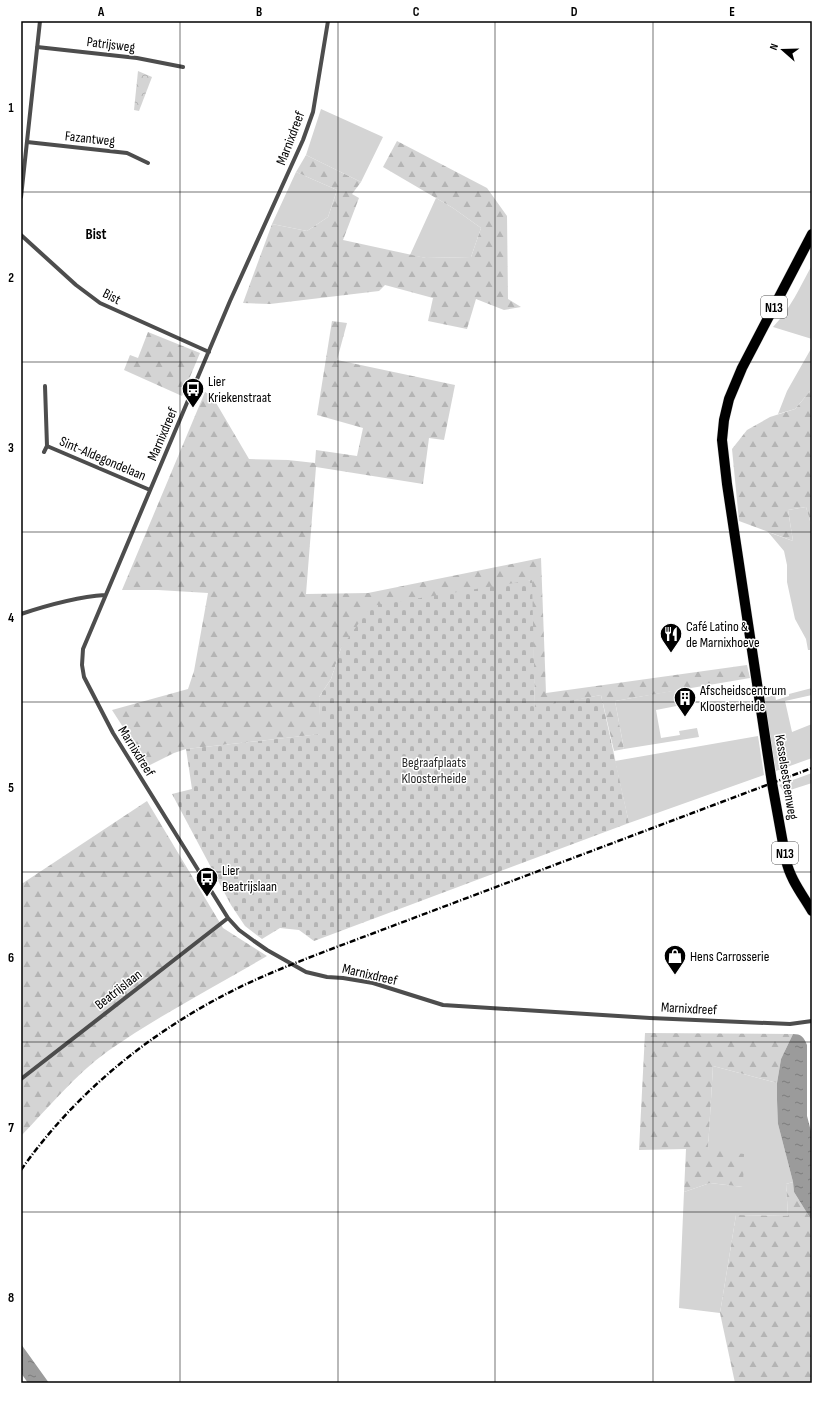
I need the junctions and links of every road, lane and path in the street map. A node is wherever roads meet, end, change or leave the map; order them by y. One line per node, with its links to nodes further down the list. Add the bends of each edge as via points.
1 (40, 21): 3 (street)
2 (328, 21): 10 (street, Marnixdreef, via 316,99 306,132)
3 (37, 47): 4 (street, Patrijsweg, via 137,58); 5 (street)
4 (183, 67)
5 (27, 142): 6 (street, Fazantweg, via 127,153); 7 (street)
6 (148, 163)
7 (21, 197)
8 (812, 234): 17 (main road, Kesselsesteenweg / N13, via 736,381 727,405 722,440 772,783 786,860 791,875)
9 (21, 235): 10 (street, Bist, via 76,285 100,303)
10 (209, 352): 14 (street, Marnixdreef)
11 (45, 386): 12 (street, Sint-Aldegondelaan)
12 (47, 446): 13 (street, Sint-Aldegondelaan); 14 (street, Sint-Aldegondelaan)
13 (44, 452)
14 (150, 490): 15 (street, Marnixdreef)
15 (105, 595): 16 (street, via 90,596); 18 (street, Marnixdreef, via 83,649 84,677 113,733)
16 (21, 614)
17 (812, 911)
18 (228, 918): 19 (street, Marnixdreef, via 260,946 306,972 373,983 444,1005 759,1023 790,1024); 20 (street, Beatrijslaan)
19 (812, 1021)
20 (21, 1079)

